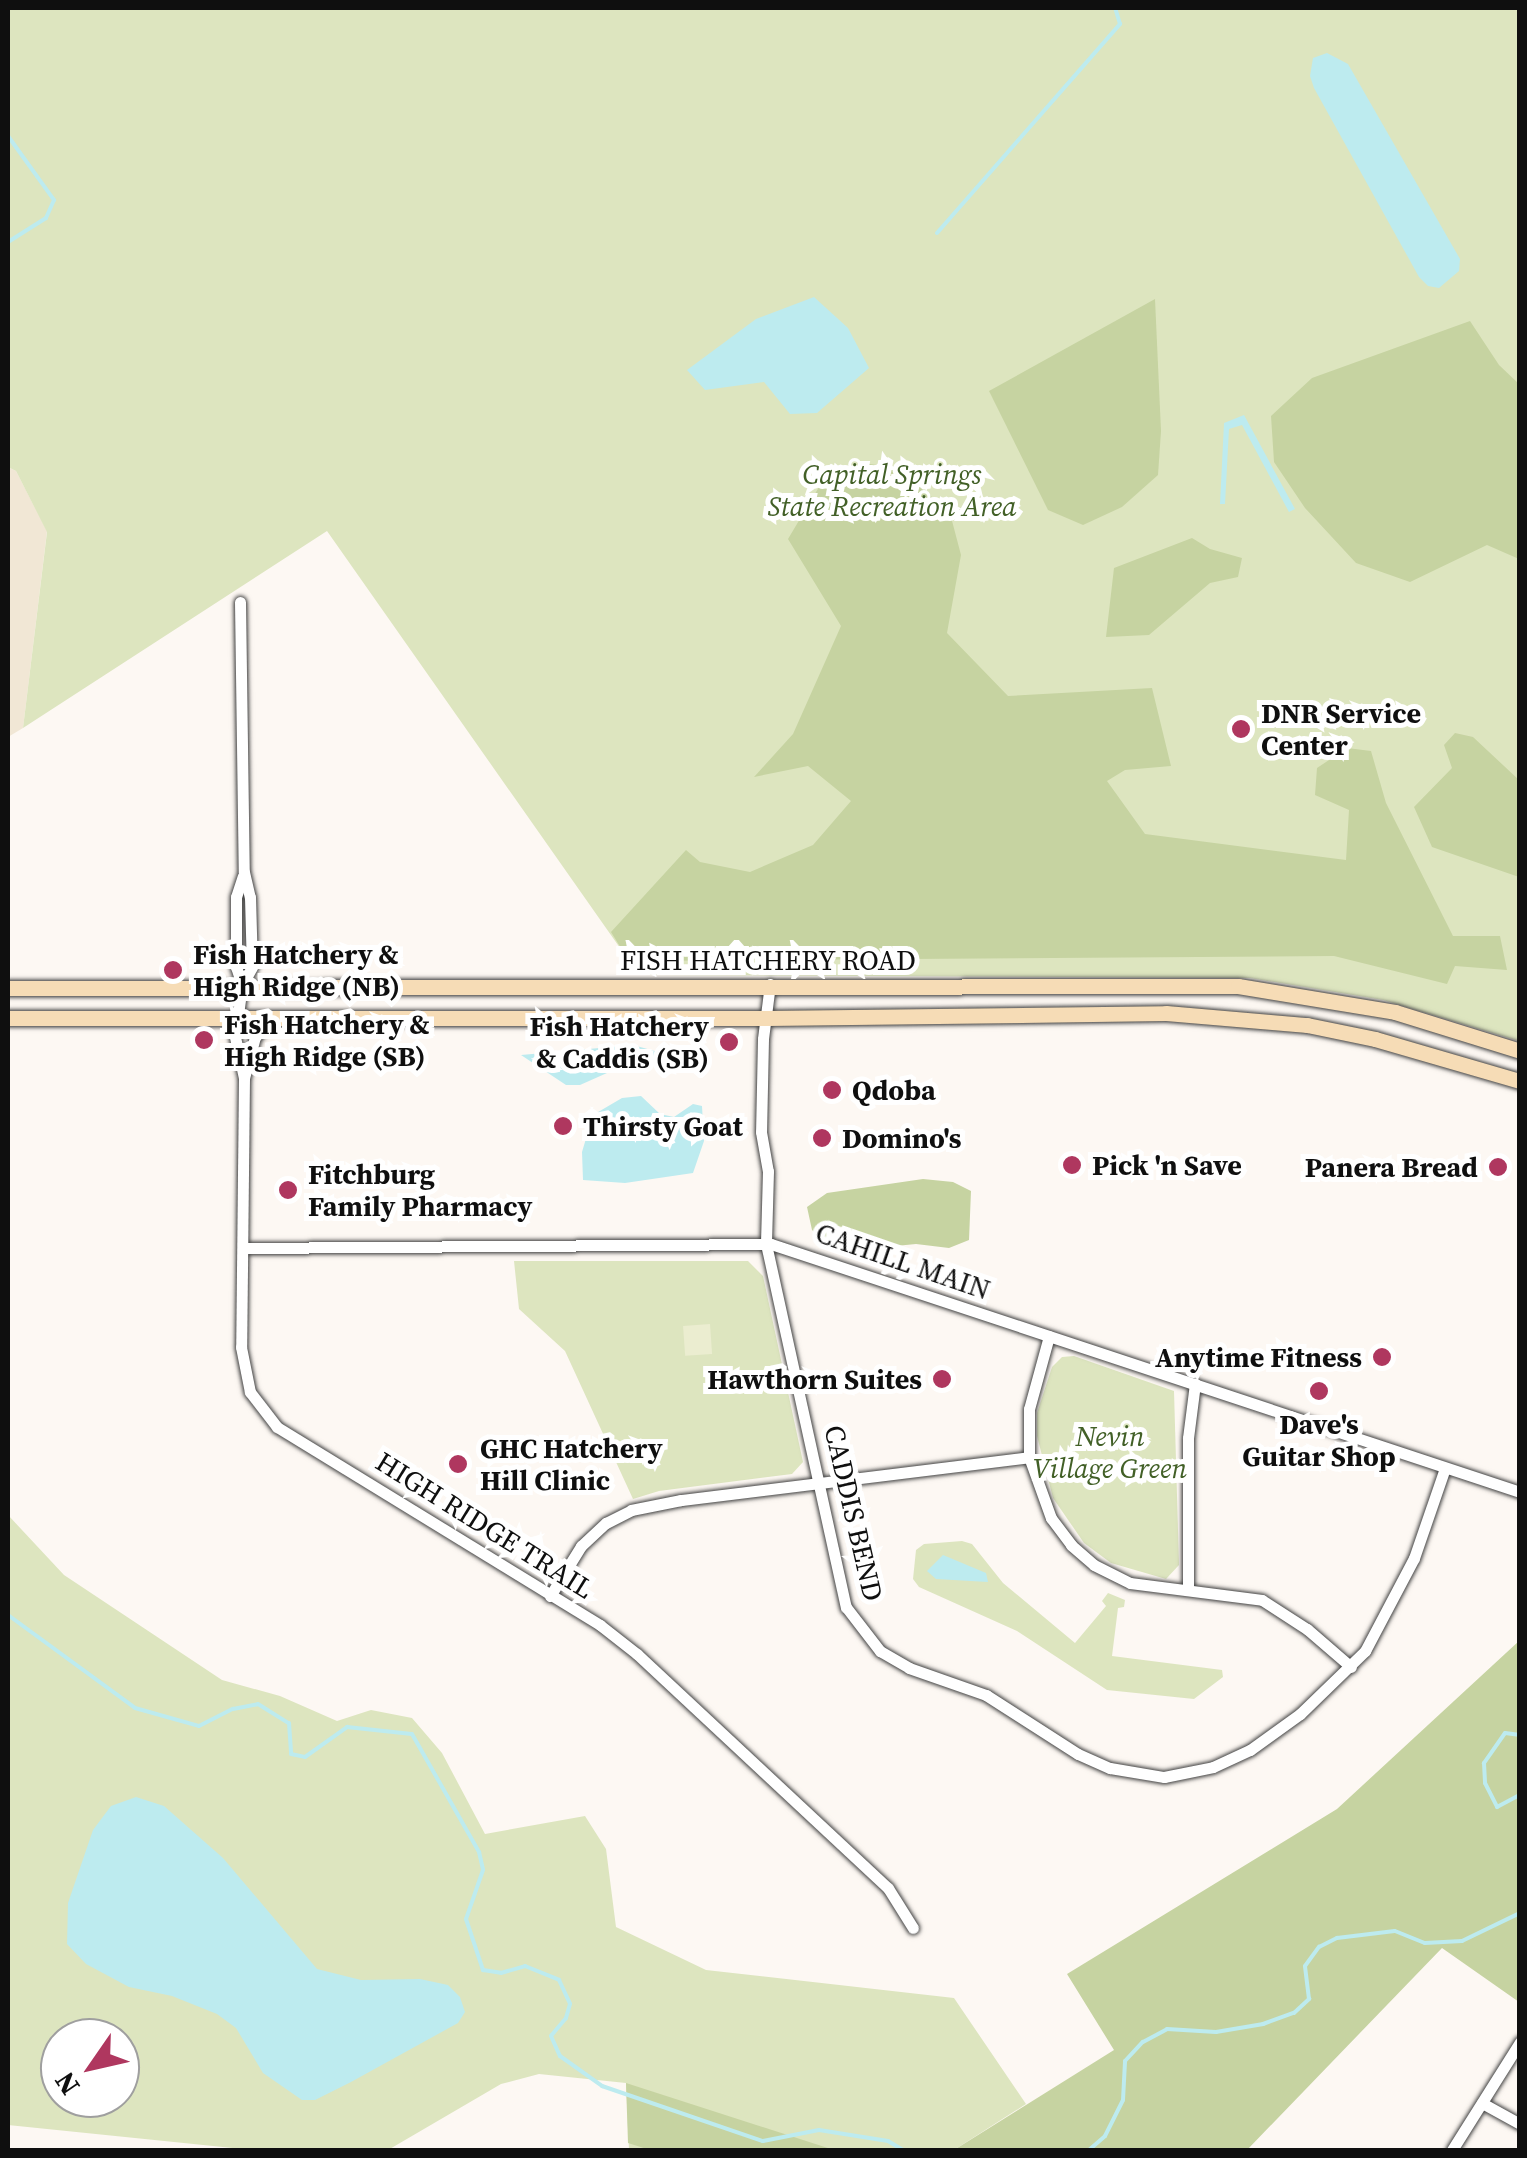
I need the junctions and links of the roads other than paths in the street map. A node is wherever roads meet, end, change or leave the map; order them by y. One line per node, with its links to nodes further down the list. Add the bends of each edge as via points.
1 (240, 602): 2 (street, HIGH RIDGE TRAIL, via 252,967)
2 (242, 984): 3 (main road, FISH HATCHERY ROAD); 4 (main road, FISH HATCHERY ROAD); 6 (street, HIGH RIDGE TRAIL)
3 (770, 984): 8 (street, CADDIS BEND); 9 (main road, FISH HATCHERY ROAD, via 1238,986 1395,1012)
4 (8, 988)
5 (8, 1018): 6 (main road, FISH HATCHERY ROAD)
6 (237, 1018): 7 (main road, FISH HATCHERY ROAD); 10 (street, HIGH RIDGE TRAIL)
7 (273, 1018): 8 (main road, FISH HATCHERY ROAD); 10 (street, HIGH RIDGE TRAIL, via 255,1037)
8 (767, 1018): 11 (main road, FISH HATCHERY ROAD, via 1236,1016 1375,1039); 12 (street, CADDIS BEND, via 761,1132 768,1171)
9 (1520, 1051)
10 (244, 1078): 13 (street, HIGH RIDGE TRAIL)
11 (1520, 1081)
12 (766, 1244): 13 (street, CAHILL MAIN); 14 (street, CAHILL MAIN); 18 (street, CADDIS BEND)
13 (242, 1248): 21 (street, HIGH RIDGE TRAIL, via 243,1364 250,1392 270,1421)
14 (1049, 1336): 15 (street, CAHILL MAIN); 16 (street, via 1029,1409)
15 (1195, 1383): 17 (street, CAHILL MAIN); 20 (street)
16 (1028, 1457): 18 (street); 20 (street, via 1051,1518 1082,1556 1130,1583)
17 (1446, 1468): 19 (street, CAHILL MAIN); 22 (street, CADDIS BEND, via 1414,1558)
18 (820, 1485): 21 (street, via 631,1510 581,1546); 22 (street, CADDIS BEND, via 846,1606 871,1643 910,1668 986,1695 1110,1768 1164,1777 1225,1763 1300,1714)
19 (1520, 1492)
20 (1188, 1589): 22 (street, via 1262,1600)
21 (550, 1596): 23 (street, HIGH RIDGE TRAIL, via 638,1654 711,1720 888,1888)
22 (1351, 1667)
23 (913, 1928)
24 (1520, 2042): 25 (street)
25 (1482, 2103): 26 (street); 27 (street)
26 (1520, 2124)
27 (1452, 2150)

